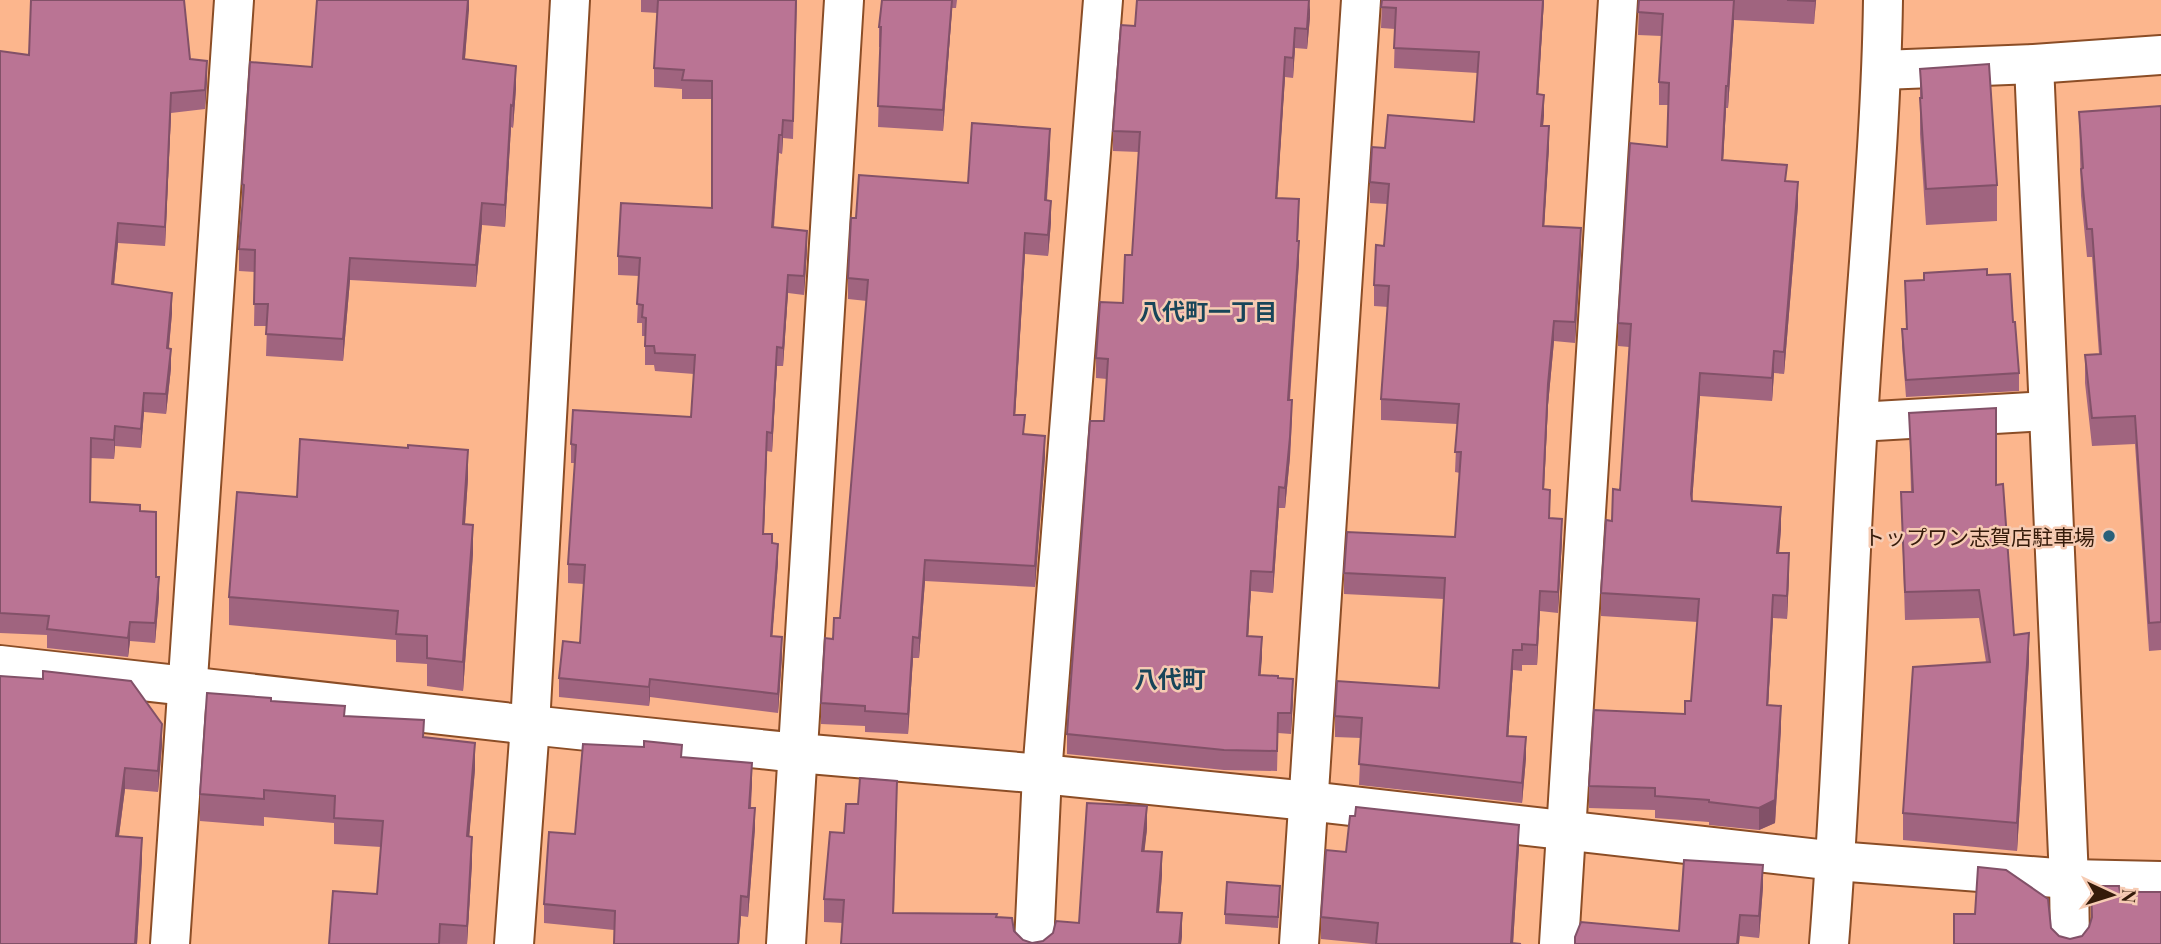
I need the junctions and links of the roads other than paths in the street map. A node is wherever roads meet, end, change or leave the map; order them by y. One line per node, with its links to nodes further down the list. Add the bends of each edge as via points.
1 (234, 0): 14 (street)
2 (570, 0): 15 (street)
3 (844, 0): 16 (street)
4 (1102, 0): 17 (street)
5 (1361, 0): 18 (street)
6 (1618, 0): 19 (street)
7 (1883, 0): 10 (street)
8 (2161, 55): 9 (street)
9 (2034, 64): 10 (street); 11 (street)
10 (1882, 71): 12 (street)
11 (2048, 411): 12 (street); 21 (street)
12 (1858, 422): 20 (street)
13 (0, 665): 14 (street)
14 (188, 685): 15 (street); 23 (street)
15 (530, 725): 16 (street); 24 (street)
16 (798, 753): 17 (street); 25 (street)
17 (1042, 774): 18 (street); 26 (street)
18 (1308, 801): 19 (street); 27 (street)
19 (1566, 830): 20 (street); 28 (street)
20 (1836, 861): 21 (street); 29 (street)
21 (2069, 879): 22 (street); 30 (street)
22 (2161, 881)
23 (170, 944)
24 (514, 944)
25 (786, 944)
26 (1034, 944)
27 (1299, 944)
28 (1559, 944)
29 (1829, 944)
30 (2070, 944)

